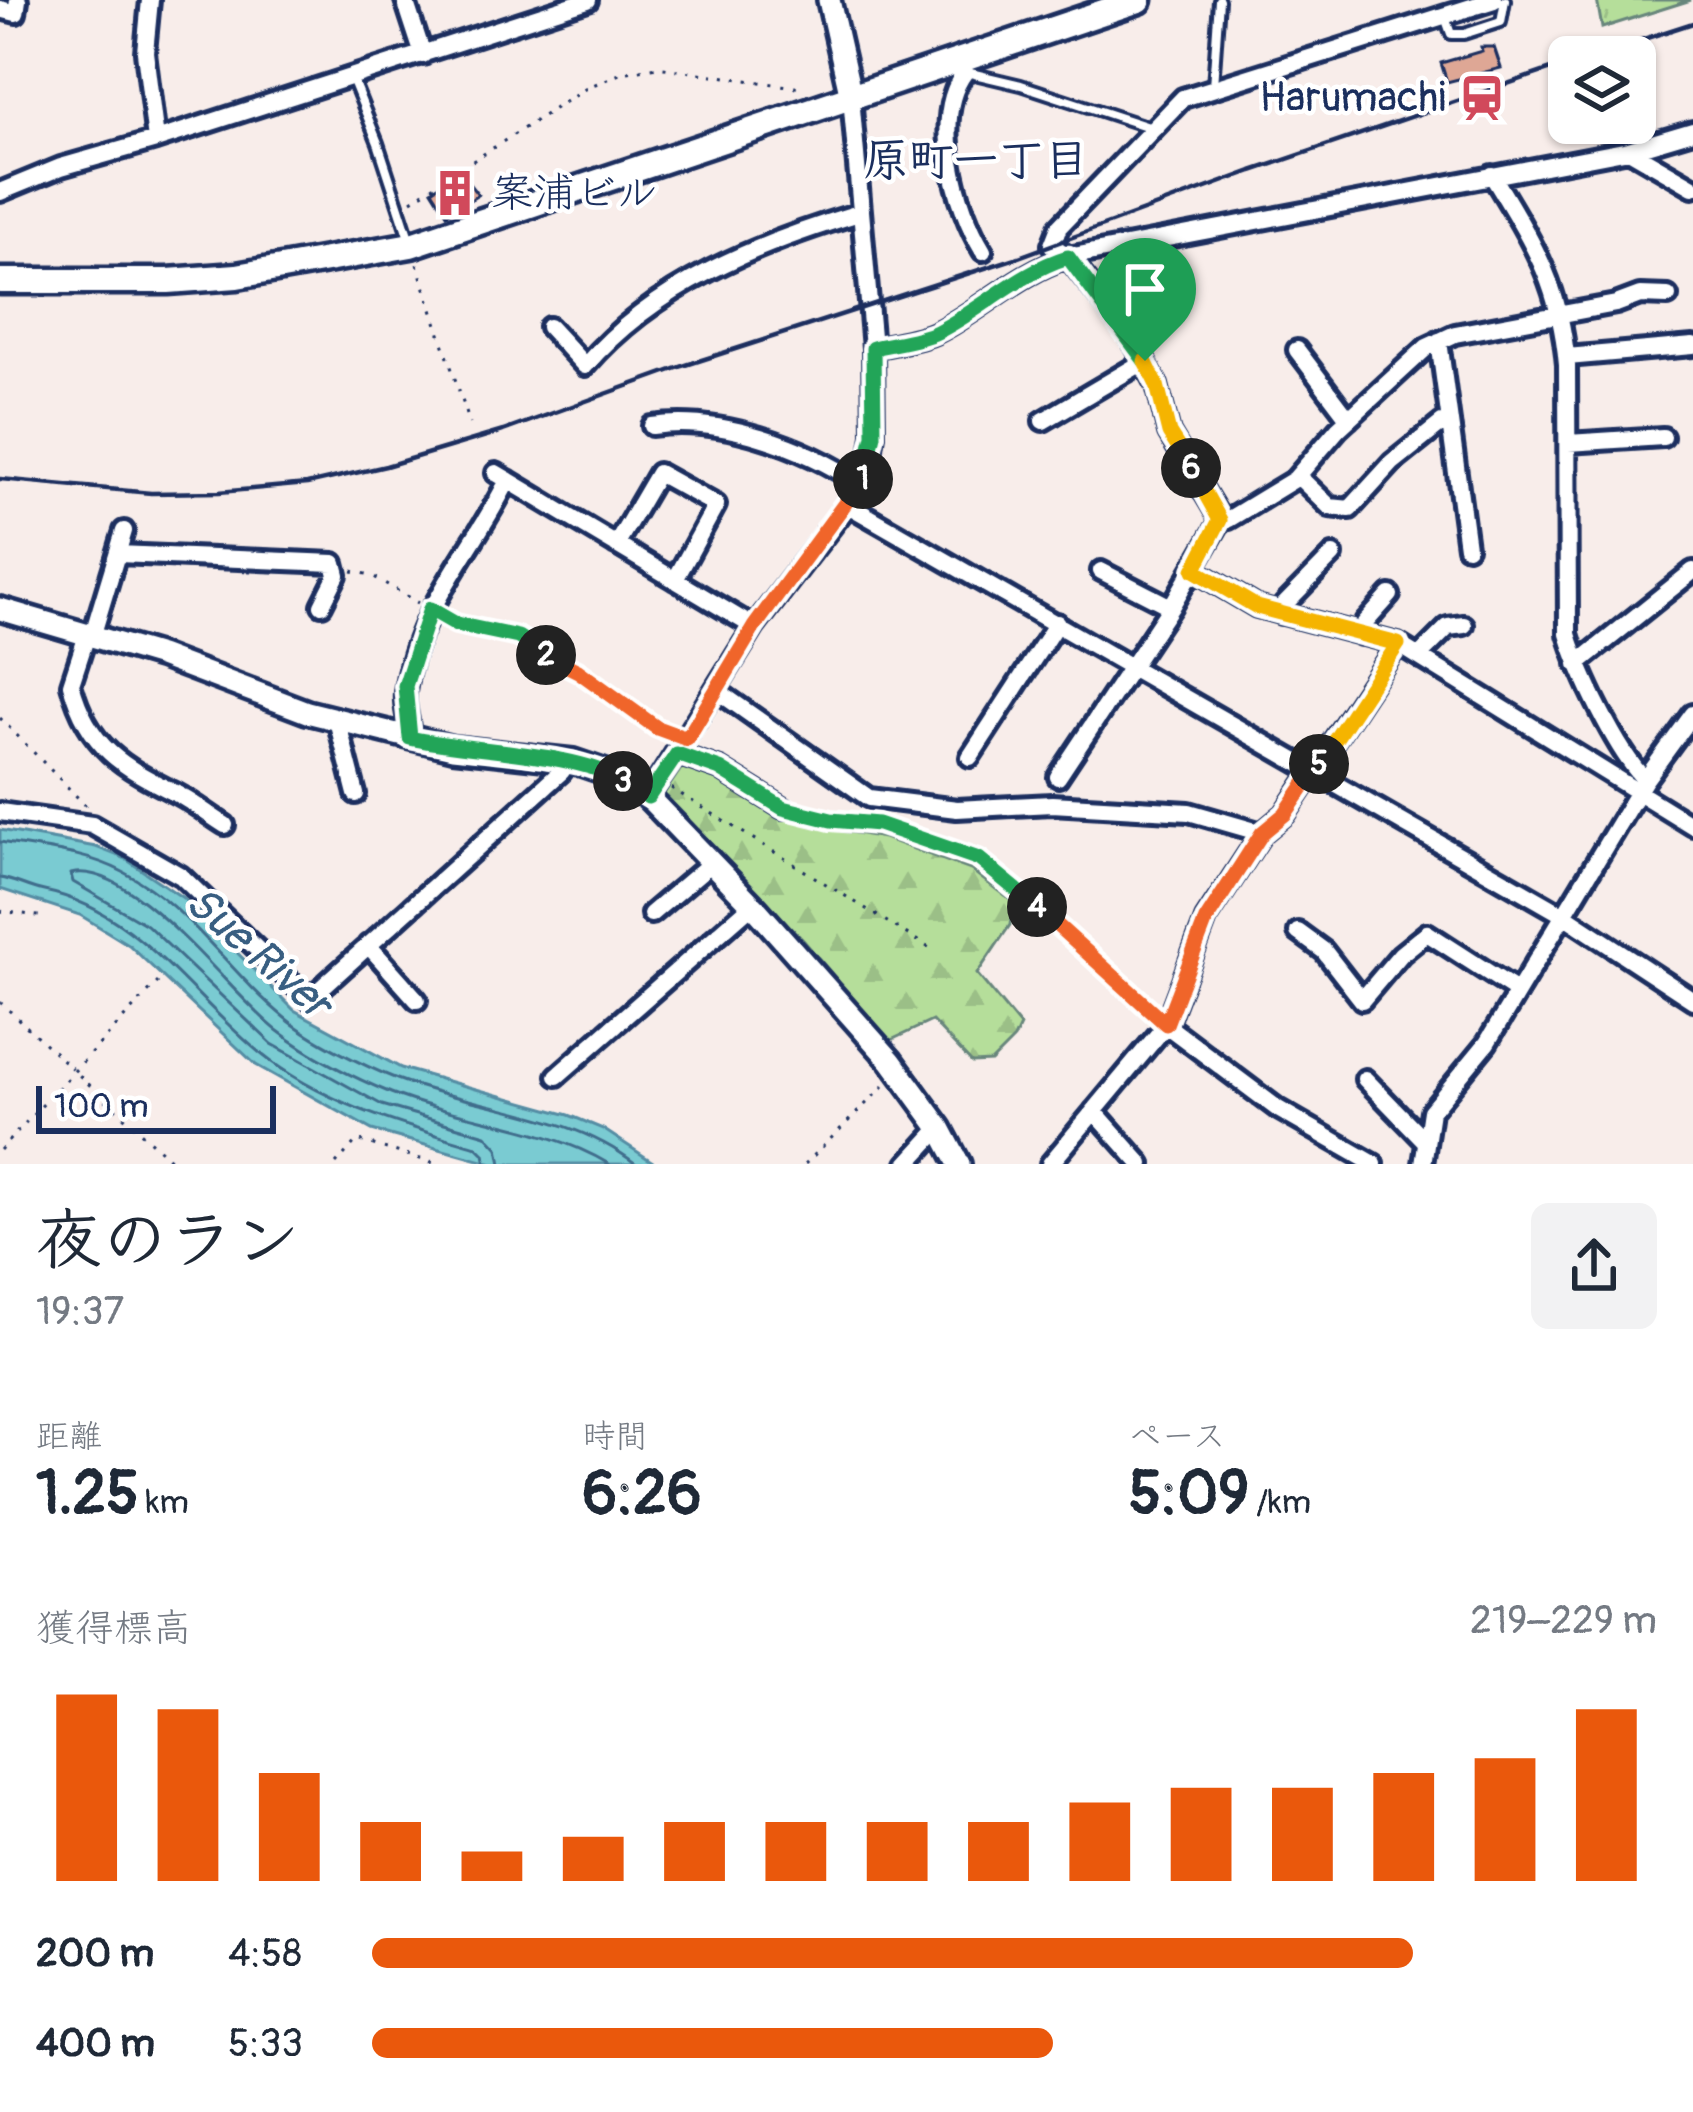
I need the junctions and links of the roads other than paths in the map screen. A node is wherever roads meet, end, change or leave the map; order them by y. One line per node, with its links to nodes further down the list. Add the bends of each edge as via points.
1 (18, 0): 10 (street, via 16,13)
2 (150, 0): 19 (street, via 145,52)
3 (405, 0): 12 (street)
4 (588, 0): 12 (street)
5 (830, 0): 16 (street)
6 (1139, 0): 13 (main road)
7 (1219, 0): 15 (lane)
8 (1494, 0): 11 (street)
9 (1505, 0): 11 (lane, via 1501,22 1464,34 1451,34)
10 (0, 9)
11 (1445, 17): 15 (street)
12 (423, 55): 14 (street)
13 (963, 66): 16 (main road); 17 (lane); 26 (street, via 949,132 955,185)
14 (352, 78): 19 (street); 25 (lane)
15 (1213, 86): 17 (street, via 1183,98)
16 (851, 97): 24 (street); 25 (main road)
17 (1154, 129): 27 (street, via 1058,227 1052,245)
18 (1693, 131): 20 (street)
19 (156, 140): 23 (street)
20 (1629, 150): 21 (street); 22 (street)
21 (1492, 175): 27 (street); 30 (street, via 1536,249)
22 (1693, 187)
23 (0, 191)
24 (859, 213): 31 (street, via 704,274 638,316 585,366); 34 (street)
25 (411, 245): 28 (main road, via 237,276)
26 (983, 251)
27 (1068, 257): 34 (street, via 1030,271 932,334); 37 (street)
28 (0, 281)
29 (1667, 296): 30 (street)
30 (1562, 315): 32 (street); 36 (street)
31 (549, 327)
32 (1439, 341): 38 (street); 40 (street)
33 (1693, 346): 36 (street)
34 (873, 348): 45 (street, via 874,435)
35 (1297, 350): 38 (street)
36 (1567, 357): 43 (street)
37 (1145, 361): 39 (street); 47 (street, via 1169,433)
38 (1349, 419): 44 (street)
39 (1043, 422)
40 (1450, 422): 44 (street, via 1392,463 1350,509 1330,507); 50 (street)
41 (652, 426): 45 (street, via 734,432)
42 (1663, 437): 43 (street)
43 (1568, 443): 69 (street, via 1566,607)
44 (1298, 476): 47 (street)
45 (860, 484): 46 (street)
46 (848, 505): 62 (street); 64 (street)
47 (1220, 520): 53 (street)
48 (124, 531): 51 (street)
49 (616, 545): 56 (street); 56 (street, via 658,473 716,506); 74 (street, via 502,477 430,609 405,686)
50 (1467, 547)
51 (118, 554): 58 (street, via 334,562 337,575); 66 (street)
52 (1333, 555): 61 (street)
53 (1194, 570): 59 (street); 61 (street)
54 (1102, 571): 59 (street)
55 (1693, 571): 69 (street)
56 (675, 580): 64 (street)
57 (1390, 595): 65 (street)
58 (322, 605)
59 (1171, 607): 70 (street)
60 (0, 608): 66 (street)
61 (1281, 614): 65 (street)
62 (1057, 623): 70 (street); 76 (street)
63 (1464, 625): 68 (street, via 1448,627)
64 (754, 627): 71 (street)
65 (1361, 634): 67 (street)
66 (89, 636): 73 (street); 85 (street, via 71,683 98,741 131,772)
67 (1398, 644): 68 (street); 78 (street)
68 (1419, 656): 80 (street)
69 (1577, 664): 80 (street)
70 (1131, 665): 78 (street); 79 (street)
71 (716, 691): 75 (street); 87 (street, via 868,798 957,809 1052,804 1190,812)
72 (1693, 714): 80 (street)
73 (338, 720): 74 (street); 82 (street)
74 (410, 738): 77 (street)
75 (682, 747): 81 (street); 83 (street)
76 (970, 757)
77 (566, 761): 81 (street); 93 (street)
78 (1314, 771): 87 (street); 91 (street)
79 (1058, 777)
80 (1642, 786): 86 (street); 91 (street)
81 (654, 789): 88 (street)
82 (356, 794)
83 (783, 808): 97 (lane, via 878,824 979,859)
84 (0, 812): 93 (street, via 96,828 181,877 309,999)
85 (225, 825)
86 (1693, 826)
87 (1262, 833): 97 (street, via 1206,920)
88 (710, 863): 89 (street); 90 (street)
89 (752, 905): 98 (street); 101 (street)
90 (651, 914)
91 (1562, 914): 94 (street); 96 (street)
92 (1298, 932): 94 (street, via 1362,1000 1427,934)
93 (368, 945): 95 (street)
94 (1517, 991): 102 (street, via 1431,1111)
95 (417, 1000)
96 (1693, 1000)
97 (1166, 1024): 100 (street); 107 (street, via 1278,1109)
98 (556, 1076)
99 (1365, 1079): 102 (street)
100 (1094, 1112): 105 (street); 106 (street)
101 (940, 1128): 103 (street); 104 (street)
102 (1426, 1142): 108 (street)
103 (907, 1164)
104 (959, 1164)
105 (1050, 1164)
106 (1141, 1164)
107 (1374, 1164)
108 (1424, 1164)

